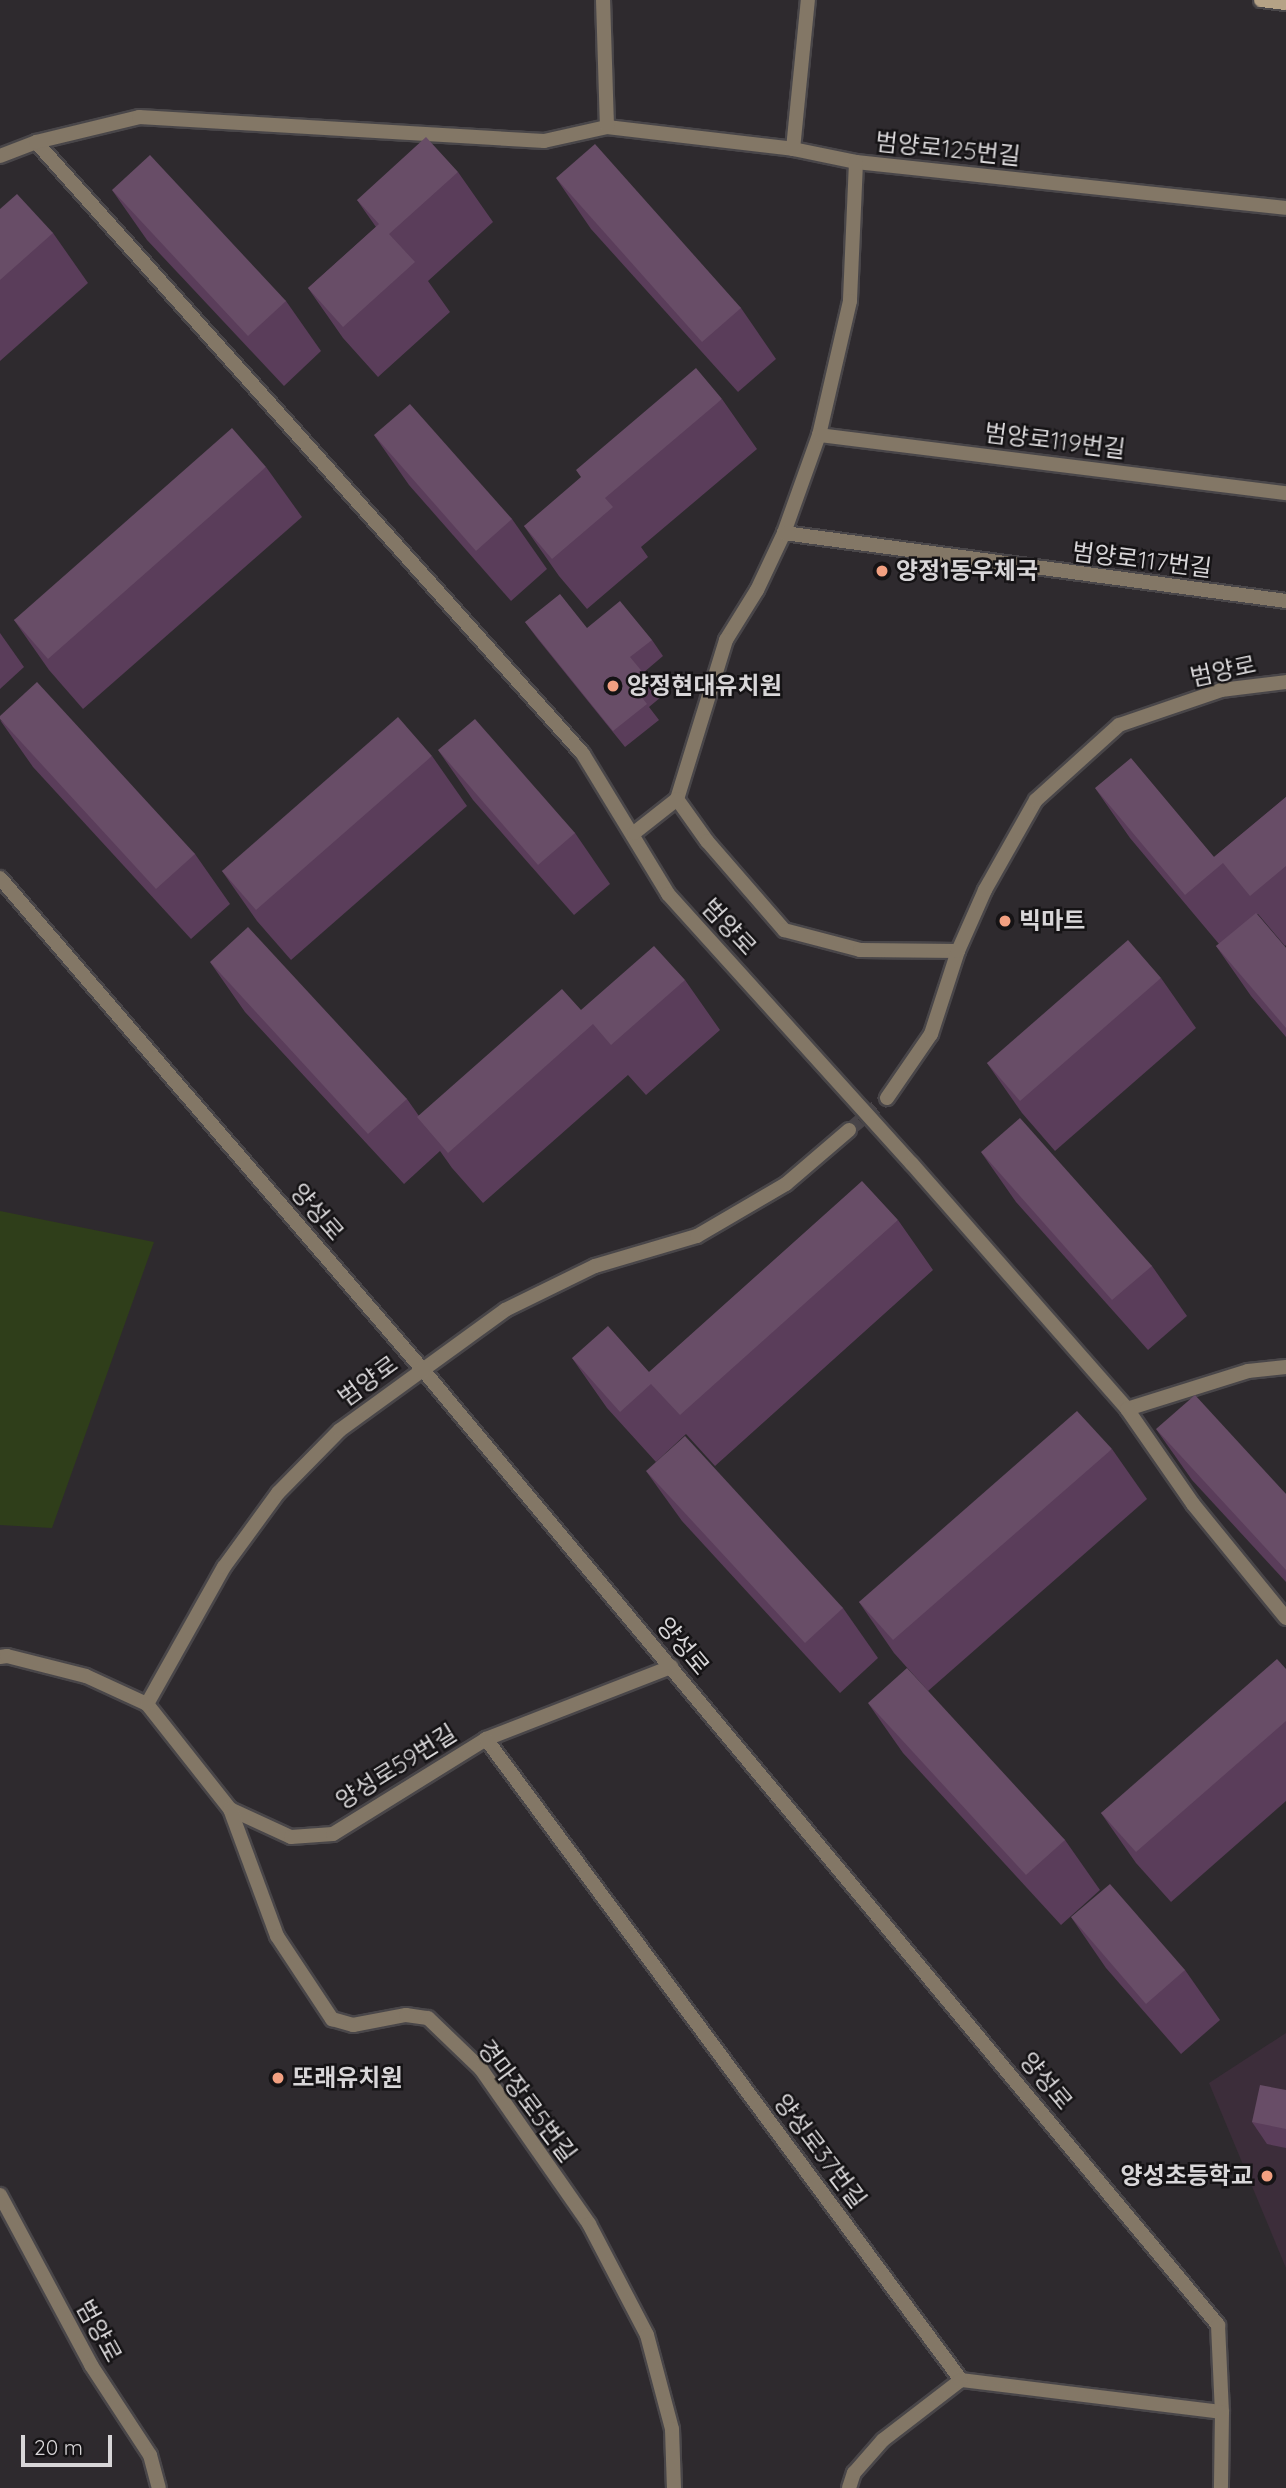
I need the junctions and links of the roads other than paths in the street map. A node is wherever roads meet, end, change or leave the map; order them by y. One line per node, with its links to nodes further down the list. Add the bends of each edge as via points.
1 (603, 0): 5 (street)
2 (808, 0): 7 (street)
3 (1261, 0): 4 (main road)
4 (1286, 3)
5 (607, 127): 6 (street, 범양로125번길, via 544,141 139,117); 7 (street, 범양로125번길)
6 (36, 142): 8 (street, 범양로125번길); 17 (street, 범양로, via 583,754)
7 (793, 149): 9 (street, 범양로125번길)
8 (0, 156)
9 (856, 162): 10 (street, 범양로125번길); 11 (street, via 850,301)
10 (1286, 208)
11 (818, 435): 12 (street, 범양로119번길); 13 (street)
12 (1286, 493)
13 (785, 533): 14 (street, 범양로117번길); 16 (street, via 726,640)
14 (1286, 601)
15 (1286, 682): 19 (street, 범양로, via 1221,690 1119,725 1036,800 985,890)
16 (677, 799): 17 (street); 19 (street, 범양로, via 784,930 860,950)
17 (634, 833): 24 (street, 범양로, via 668,894)
18 (0, 878): 23 (street, 양성로)
19 (958, 951): 20 (street, 범양로, via 931,1034)
20 (887, 1098)
21 (849, 1130): 23 (street, 범양로, via 786,1184 697,1236 595,1266 505,1310)
22 (1286, 1367): 24 (street, via 1248,1371)
23 (423, 1370): 27 (street, 양성로); 28 (street, 범양로, via 340,1430 278,1493 224,1567)
24 (1127, 1409): 25 (street, 범양로, via 1193,1504)
25 (1286, 1618)
26 (0, 1657): 28 (street, via 86,1675)
27 (671, 1667): 29 (street, 양성로59번길); 33 (street, 양성로, via 1218,2325)
28 (147, 1704): 30 (street, 양성로59번길)
29 (485, 1738): 30 (street, 양성로59번길, via 333,1834 291,1837); 32 (street, 양성로37번길)
30 (230, 1809): 35 (street, 경마장로5번길, via 277,1936 332,2019 353,2025 406,2015 428,2018 481,2069 589,2224 647,2335 672,2429)
31 (0, 2195): 34 (street, 범양로, via 91,2365 150,2455)
32 (961, 2380): 33 (street); 36 (street, via 883,2440 854,2473)
33 (1222, 2412): 37 (street, 양성로)
34 (159, 2488)
35 (674, 2488)
36 (849, 2488)
37 (1221, 2488)

